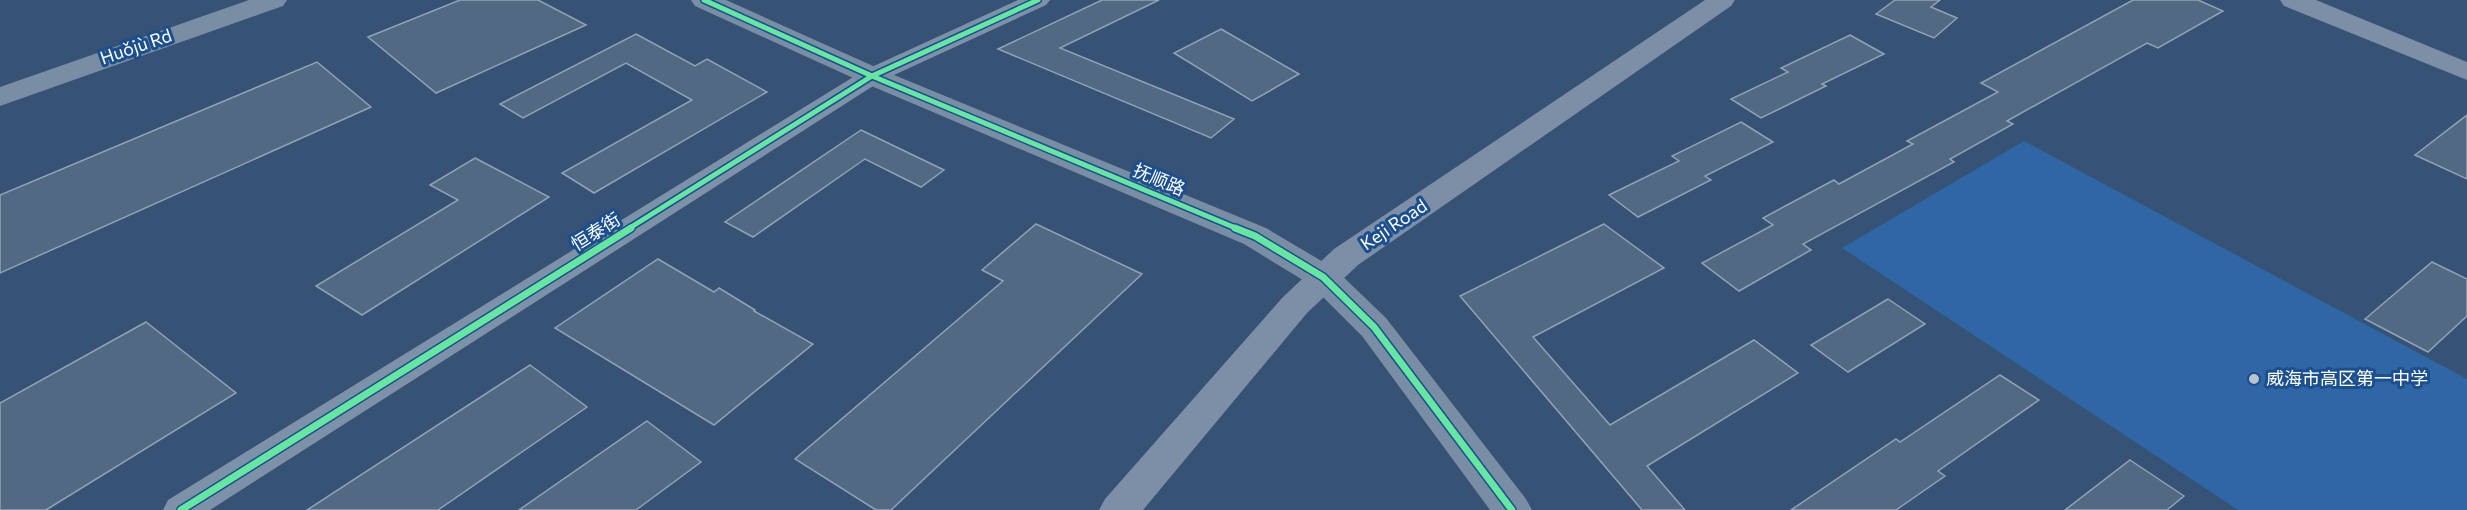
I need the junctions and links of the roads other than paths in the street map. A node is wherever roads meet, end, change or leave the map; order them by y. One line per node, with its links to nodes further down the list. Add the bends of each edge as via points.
1 (274, 0): 10 (street, Huǒjù Rd)
2 (704, 0): 9 (street, 抚顺路)
3 (1038, 0): 9 (street, 恒泰街)
4 (1722, 0): 11 (main road, Keji Road, via 1356,250)
5 (2294, 0): 8 (main road)
6 (2332, 0): 7 (main road)
7 (2467, 54)
8 (2467, 72)
9 (872, 76): 11 (street, 抚顺路, via 1256,236); 12 (street, 恒泰街)
10 (0, 97)
11 (1323, 277): 13 (main road, Keji Road); 14 (street, 抚顺路, via 1374,327)
12 (181, 510)
13 (1119, 510)
14 (1512, 510)

